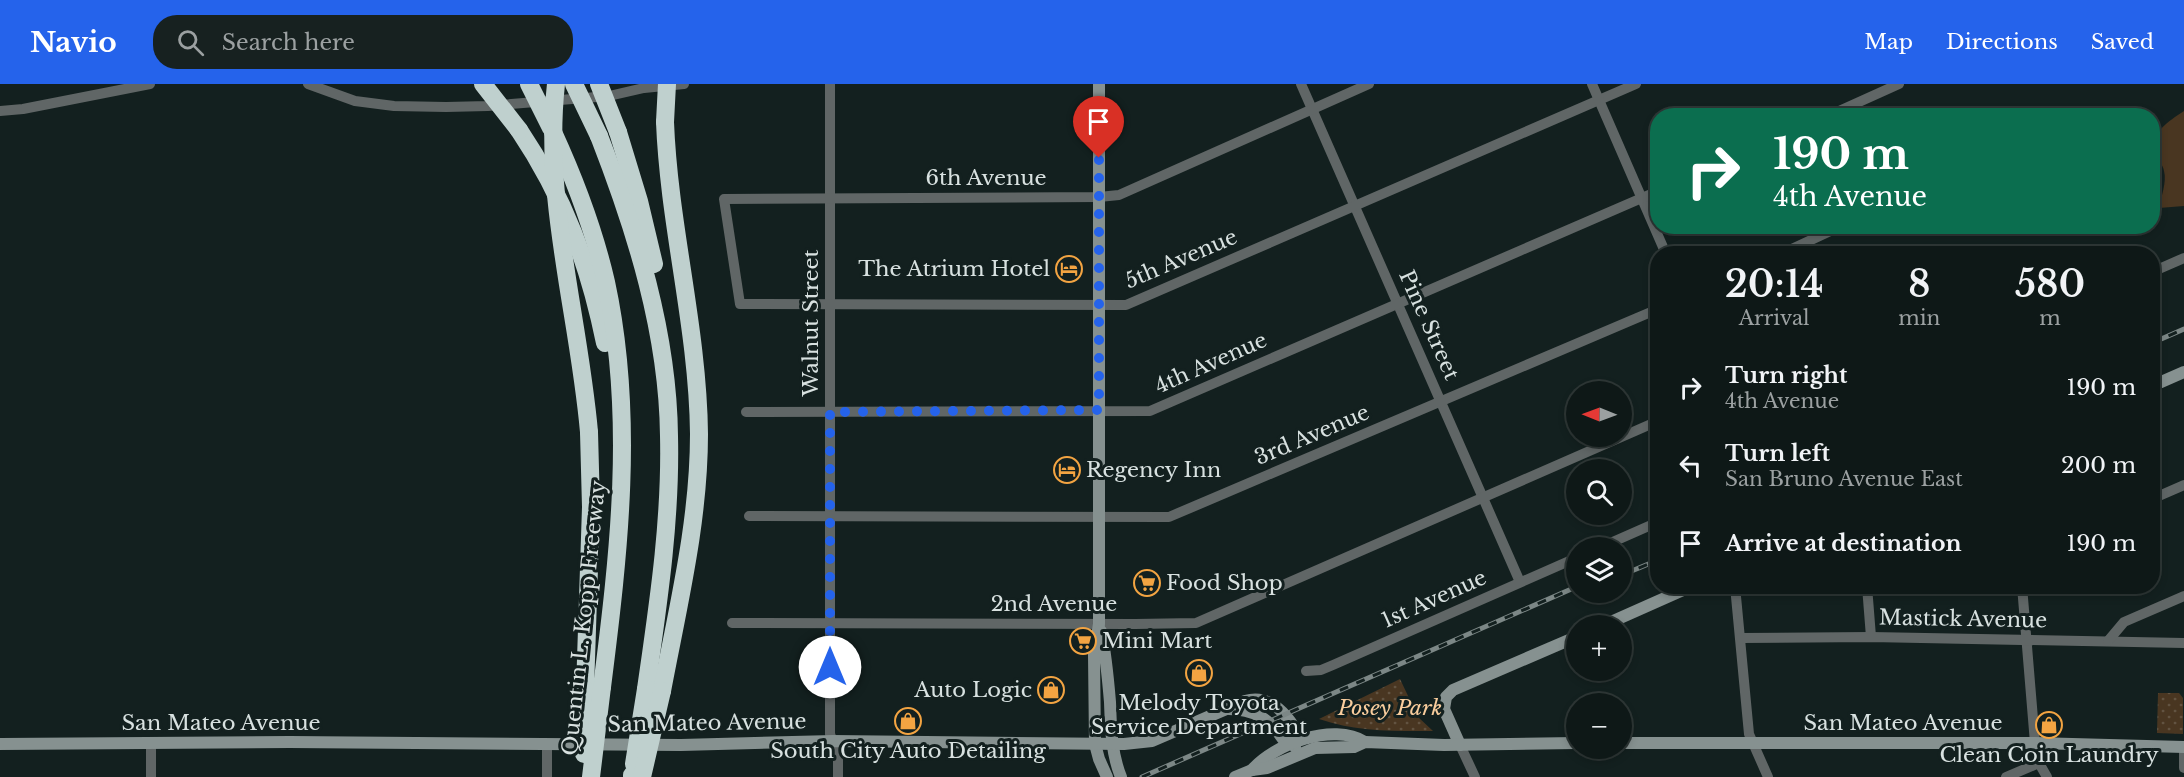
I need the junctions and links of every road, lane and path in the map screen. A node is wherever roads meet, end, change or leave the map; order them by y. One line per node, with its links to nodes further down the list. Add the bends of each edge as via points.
1 (150, 84): 20 (street)
2 (308, 84): 9 (street, via 355,101 446,107 609,96)
3 (483, 84): 45 (highway, bridge, via 536,154 561,202 591,283 610,374)
4 (529, 84): 45 (highway, Quentin L. Kopp Freeway, bridge, via 587,217 603,270 612,312 621,401)
5 (556, 84): 71 (highway, bridge, via 555,184 589,432)
6 (574, 84): 43 (highway, bridge, via 625,205 645,275 660,350)
7 (599, 84): 43 (highway, bridge, via 618,132 649,239 663,309)
8 (667, 84): 72 (highway, bridge, via 667,159 694,357 699,433 689,552)
9 (684, 84)
10 (830, 84): 25 (street, Walnut Street)
11 (1099, 84): 22 (main road)
12 (1301, 84): 19 (street, Pine Street)
13 (1369, 84): 19 (street, 6th Avenue)
14 (1592, 84): 17 (street)
15 (1636, 84): 17 (street, 5th Avenue)
16 (1899, 84): 18 (street)
17 (1599, 101): 23 (street); 26 (street, 5th Avenue)
18 (1846, 108)
19 (1312, 109): 22 (street, 6th Avenue, via 1119,195); 26 (street, Pine Street)
20 (0, 111)
21 (1650, 194): 23 (street, 4th Avenue)
22 (1099, 197): 25 (street, 6th Avenue); 34 (main road)
23 (1641, 198): 27 (street); 33 (street, 4th Avenue)
24 (724, 199): 25 (street, 6th Avenue); 32 (street, 5th Avenue, via 740,304)
25 (830, 199): 32 (street, Walnut Street)
26 (1355, 206): 33 (street, Pine Street); 34 (street, 5th Avenue, via 1126,305)
27 (1650, 218)
28 (1824, 234): 29 (street)
29 (1798, 246)
30 (2184, 258): 31 (street)
31 (2160, 268)
32 (830, 303): 34 (street, 5th Avenue); 41 (street, Walnut Street)
33 (1397, 303): 38 (street, Pine Street); 39 (street, 4th Avenue, via 1150,411)
34 (1099, 304): 39 (main road)
35 (1650, 312): 38 (street, 3rd Avenue)
36 (2184, 372): 37 (main road)
37 (2160, 382)
38 (1441, 402): 47 (street, Pine Street); 50 (street, 3rd Avenue, via 1169,517)
39 (1099, 410): 41 (street, 4th Avenue); 50 (main road)
40 (746, 412): 41 (street, 4th Avenue)
41 (830, 412): 49 (street, Walnut Street)
42 (1650, 425): 47 (street, 2nd Avenue)
43 (669, 433): 72 (highway, via 668,507)
44 (2184, 485): 46 (street)
45 (621, 493): 71 (highway, Quentin L. Kopp Freeway, via 617,559)
46 (2160, 496)
47 (1483, 498): 54 (street, Pine Street); 63 (street, 2nd Avenue, via 1196,622)
48 (749, 516): 49 (street, 3rd Avenue)
49 (830, 518): 50 (street, 3rd Avenue); 61 (street, Walnut Street)
50 (1099, 518): 63 (main road)
51 (1650, 526): 52 (street)
52 (1624, 537)
53 (1566, 562): 54 (street, 1st Avenue)
54 (1520, 582): 70 (street, 1st Avenue, via 1321,670)
55 (1674, 594): 60 (main road)
56 (1736, 594): 65 (street)
57 (1868, 594): 64 (street)
58 (2023, 594): 66 (street)
59 (2184, 596): 67 (street, via 2124,622)
60 (1627, 615)
61 (830, 622): 62 (street, 2nd Avenue); 63 (street, 2nd Avenue); 73 (street, Walnut Street)
62 (732, 623)
63 (1099, 624): 81 (main road, via 1094,655); 82 (main road, via 1108,678)
64 (1871, 637): 65 (street, Mastick Avenue); 66 (street, Mastick Avenue)
65 (1741, 638): 75 (street)
66 (2026, 639): 67 (street, Mastick Avenue); 78 (street)
67 (2108, 640): 69 (street, Mastick Avenue)
68 (1566, 641): 84 (main road, via 1453,690 1446,697 1444,709)
69 (2184, 643)
70 (1306, 671)
71 (594, 688): 91 (highway, bridge); 92 (highway, Quentin L. Kopp Freeway, bridge)
72 (654, 690): 93 (highway, bridge); 94 (highway, bridge)
73 (833, 741): 80 (main road, San Mateo Avenue); 81 (main road, San Mateo Avenue); 95 (street, Walnut Street, via 838,755)
74 (151, 742): 79 (main road, San Mateo Avenue); 80 (main road, San Mateo Avenue); 89 (street)
75 (1752, 742): 77 (main road, San Mateo Avenue); 78 (main road, San Mateo Avenue); 88 (street)
76 (1566, 743): 84 (main road)
77 (1632, 743)
78 (2035, 743): 85 (main road, San Mateo Avenue); 86 (street)
79 (0, 744)
80 (547, 744): 90 (street)
81 (1095, 744): 82 (main road, San Mateo Avenue); 96 (main road)
82 (1112, 744): 83 (main road, San Mateo Avenue, via 1152,741 1250,700 1262,700 1285,713 1297,732); 97 (main road)
83 (1296, 745): 84 (main road, via 1315,736); 98 (main road, via 1262,757 1252,770)
84 (1460, 745): 99 (street)
85 (2184, 748): 87 (street)
86 (2039, 763): 100 (street); 101 (street)
87 (2184, 768)
88 (1764, 776)
89 (151, 777)
90 (547, 777)
91 (583, 777)
92 (591, 777)
93 (632, 777)
94 (642, 777)
95 (838, 777)
96 (1107, 777)
97 (1121, 777)
98 (1235, 777)
99 (1475, 777)
100 (2006, 777)
101 (2047, 777)

